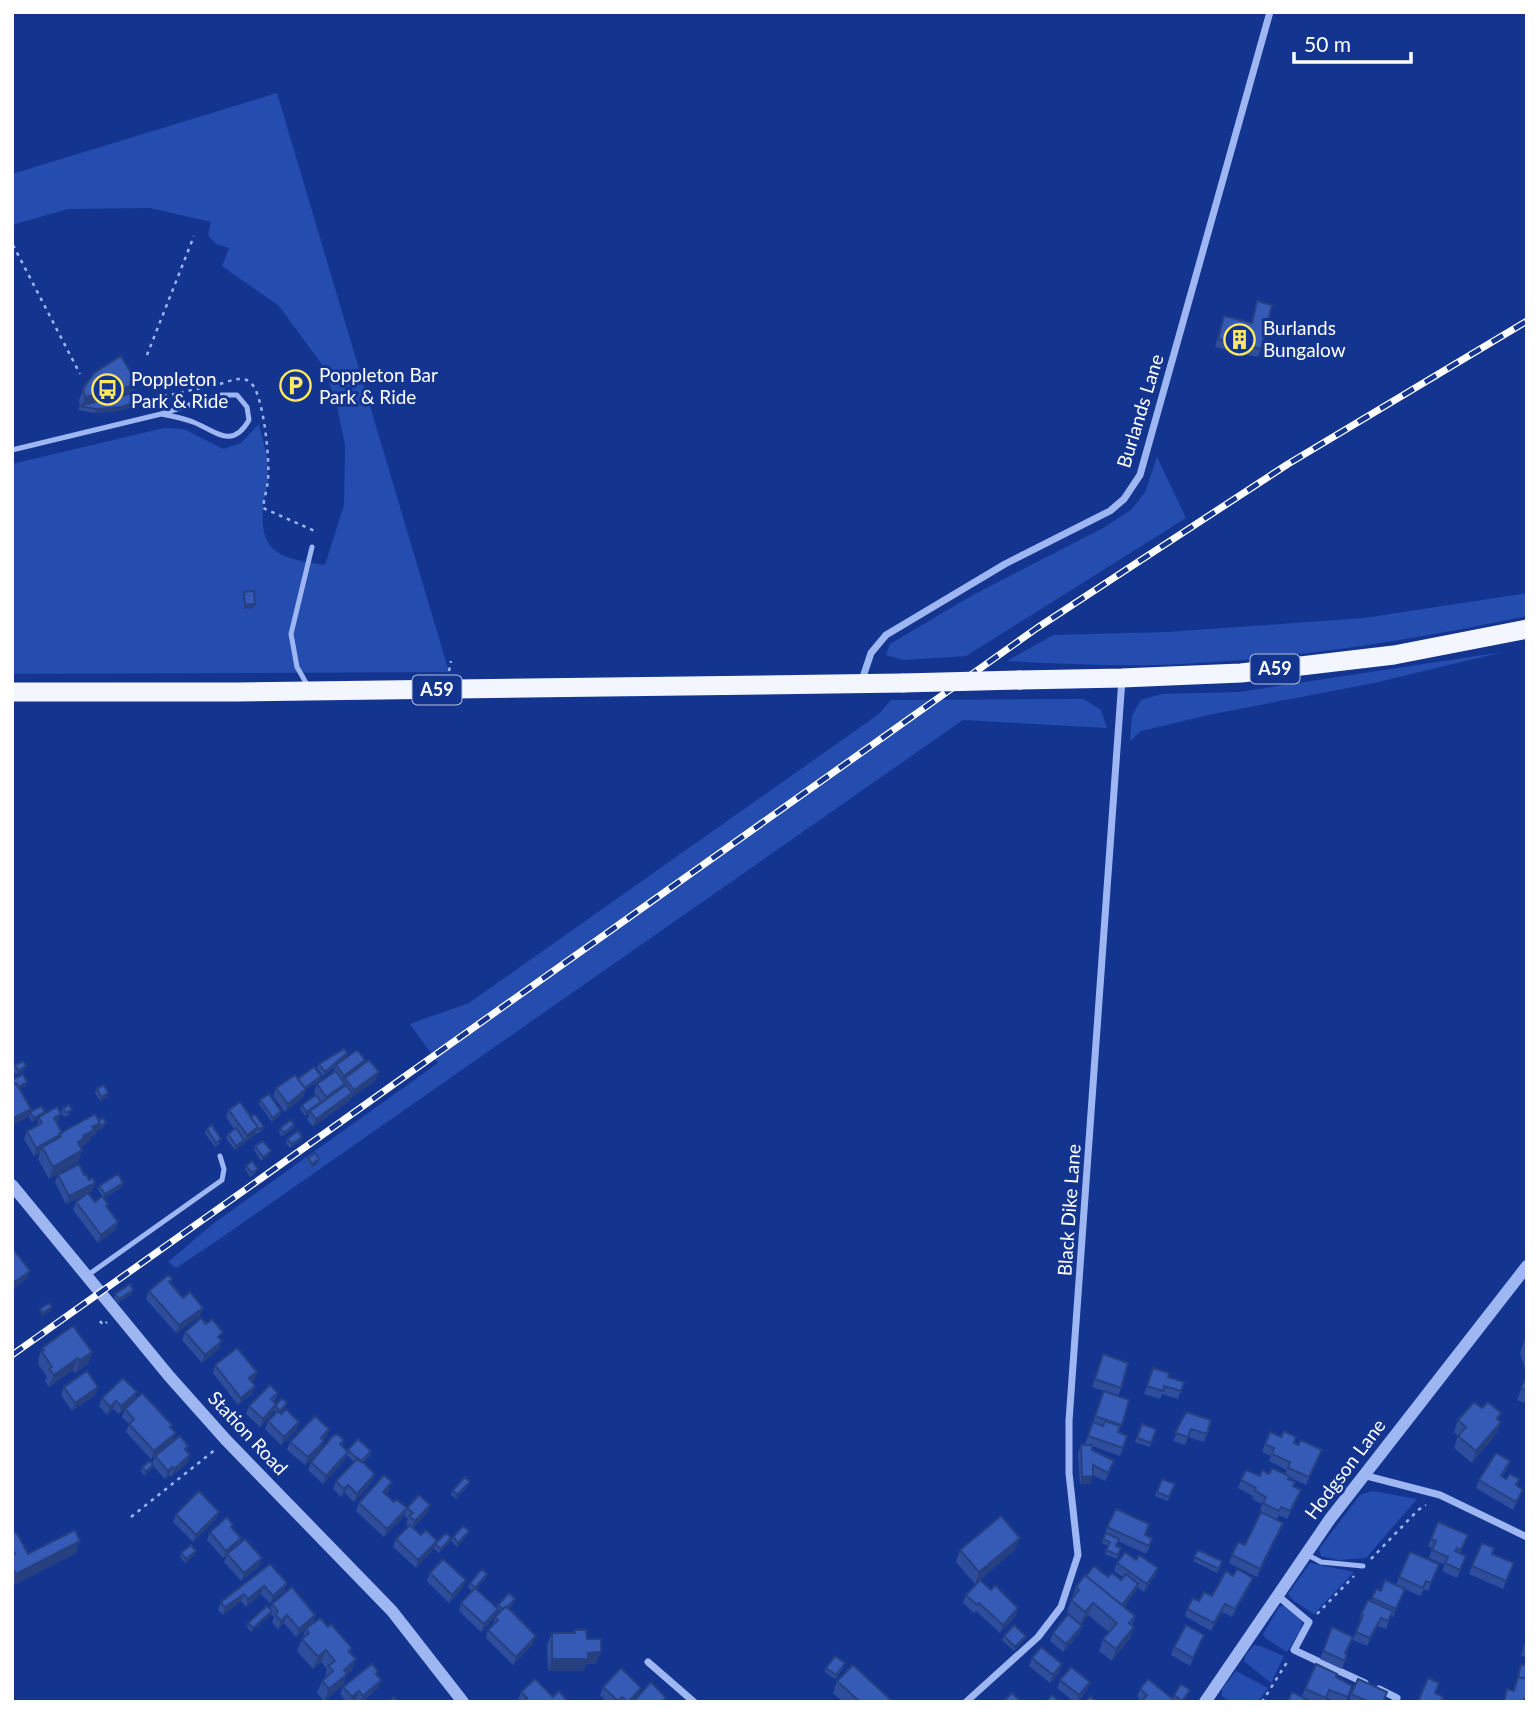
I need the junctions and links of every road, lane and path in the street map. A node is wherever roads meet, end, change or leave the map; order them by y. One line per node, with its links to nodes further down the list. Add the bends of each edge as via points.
1 (1270, 12): 11 (street, Burlands Lane, via 1140,475 1110,511 1004,564 886,635 871,653)
2 (194, 236): 4 (path)
3 (13, 245): 5 (path)
4 (147, 355)
5 (80, 374)
6 (161, 414): 6 (lane, via 221,395 237,395 247,407 249,420 231,436 218,436 197,423); 7 (lane)
7 (12, 450)
8 (312, 547): 12 (lane, via 291,634 297,667)
9 (1527, 629): 10 (highway, A59, via 1380,656 1241,673)
10 (1122, 678): 11 (highway, A59, bridge); 32 (street, Black Dike Lane, via 1069,1421 1077,1555 1061,1607 1038,1637)
11 (861, 683): 12 (highway, A59)
12 (311, 691): 13 (highway, A59)
13 (12, 692)
14 (220, 1156): 17 (lane, via 222,1180)
15 (12, 1185): 17 (street, Station Road)
16 (1527, 1266): 19 (street, Hodgson Lane)
17 (87, 1276): 18 (street, Station Road)
18 (226, 1440): 21 (path); 30 (street, Station Road, via 392,1611)
19 (1363, 1475): 20 (street); 23 (street, Hodgson Lane)
20 (1440, 1495): 22 (street); 24 (path, via 1418,1510)
21 (131, 1517)
22 (1527, 1537)
23 (1306, 1554): 24 (lane, via 1321,1562); 25 (street, Hodgson Lane)
24 (1363, 1566): 26 (path)
25 (1278, 1595): 26 (street); 33 (street, Hodgson Lane)
26 (1309, 1622): 27 (street)
27 (1294, 1650): 29 (street); 34 (path)
28 (648, 1662): 31 (street)
29 (1397, 1698)
30 (463, 1702)
31 (694, 1702)
32 (965, 1702)
33 (1205, 1702)
34 (1262, 1702)

